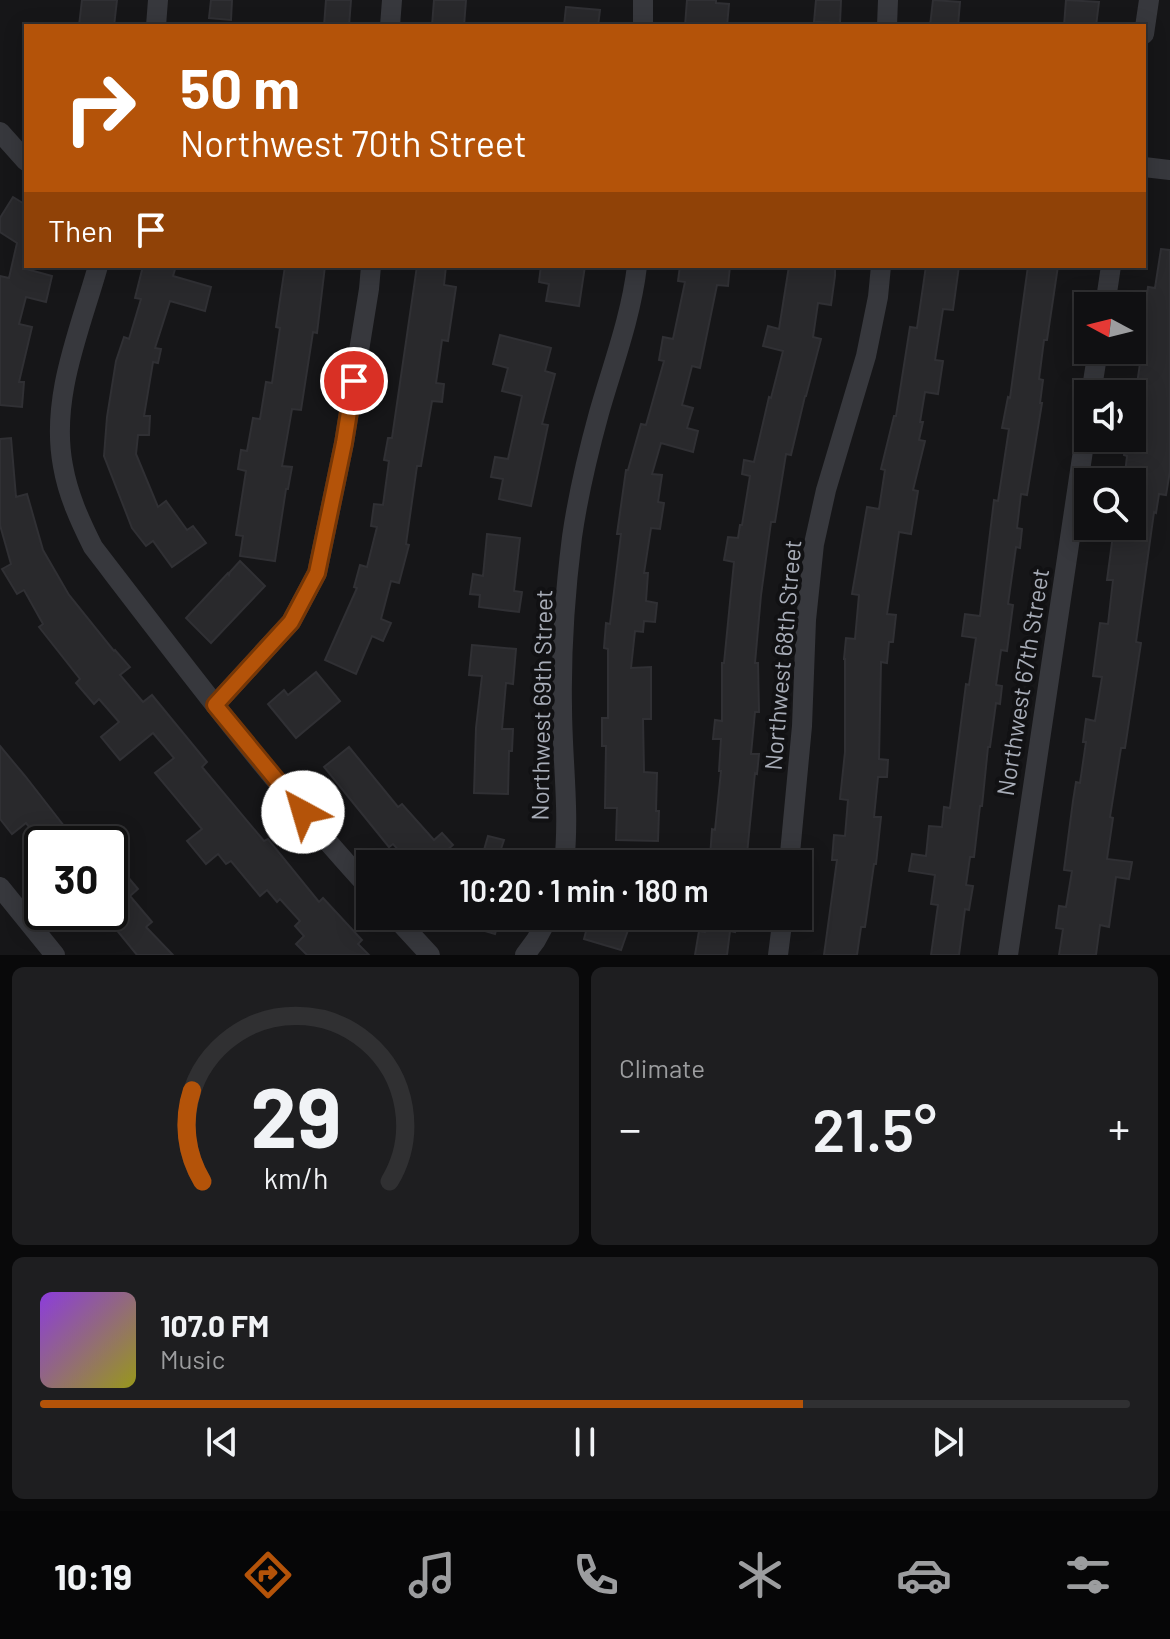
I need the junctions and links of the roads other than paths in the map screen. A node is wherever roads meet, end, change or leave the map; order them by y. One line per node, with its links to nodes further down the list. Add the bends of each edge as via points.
1 (158, 0): 6 (street)
2 (392, 0): 7 (street)
3 (643, 0): 8 (street)
4 (888, 0): 9 (street)
5 (1149, 0): 10 (street)
6 (156, 24)
7 (390, 24)
8 (643, 24)
9 (887, 24)
10 (1145, 24)
11 (0, 132): 12 (street)
12 (24, 159)
13 (1146, 167): 14 (street)
14 (1170, 170)
15 (97, 268): 22 (street, via 61,407 62,465 93,547)
16 (371, 268): 22 (street, via 317,573 291,622)
17 (637, 268): 23 (street, Northwest 69th Street, via 572,537 562,669)
18 (881, 268): 24 (street, Northwest 68th Street, via 866,356 814,544)
19 (1111, 268): 20 (street)
20 (1107, 292)
21 (1083, 452): 34 (street, Northwest 67th Street)
22 (215, 705): 25 (street)
23 (565, 850)
24 (790, 850)
25 (356, 874)
26 (0, 887): 30 (street)
27 (407, 930): 31 (street)
28 (541, 930): 32 (street)
29 (781, 930): 33 (street)
30 (55, 955)
31 (430, 955)
32 (525, 955)
33 (778, 955)
34 (1008, 955)

